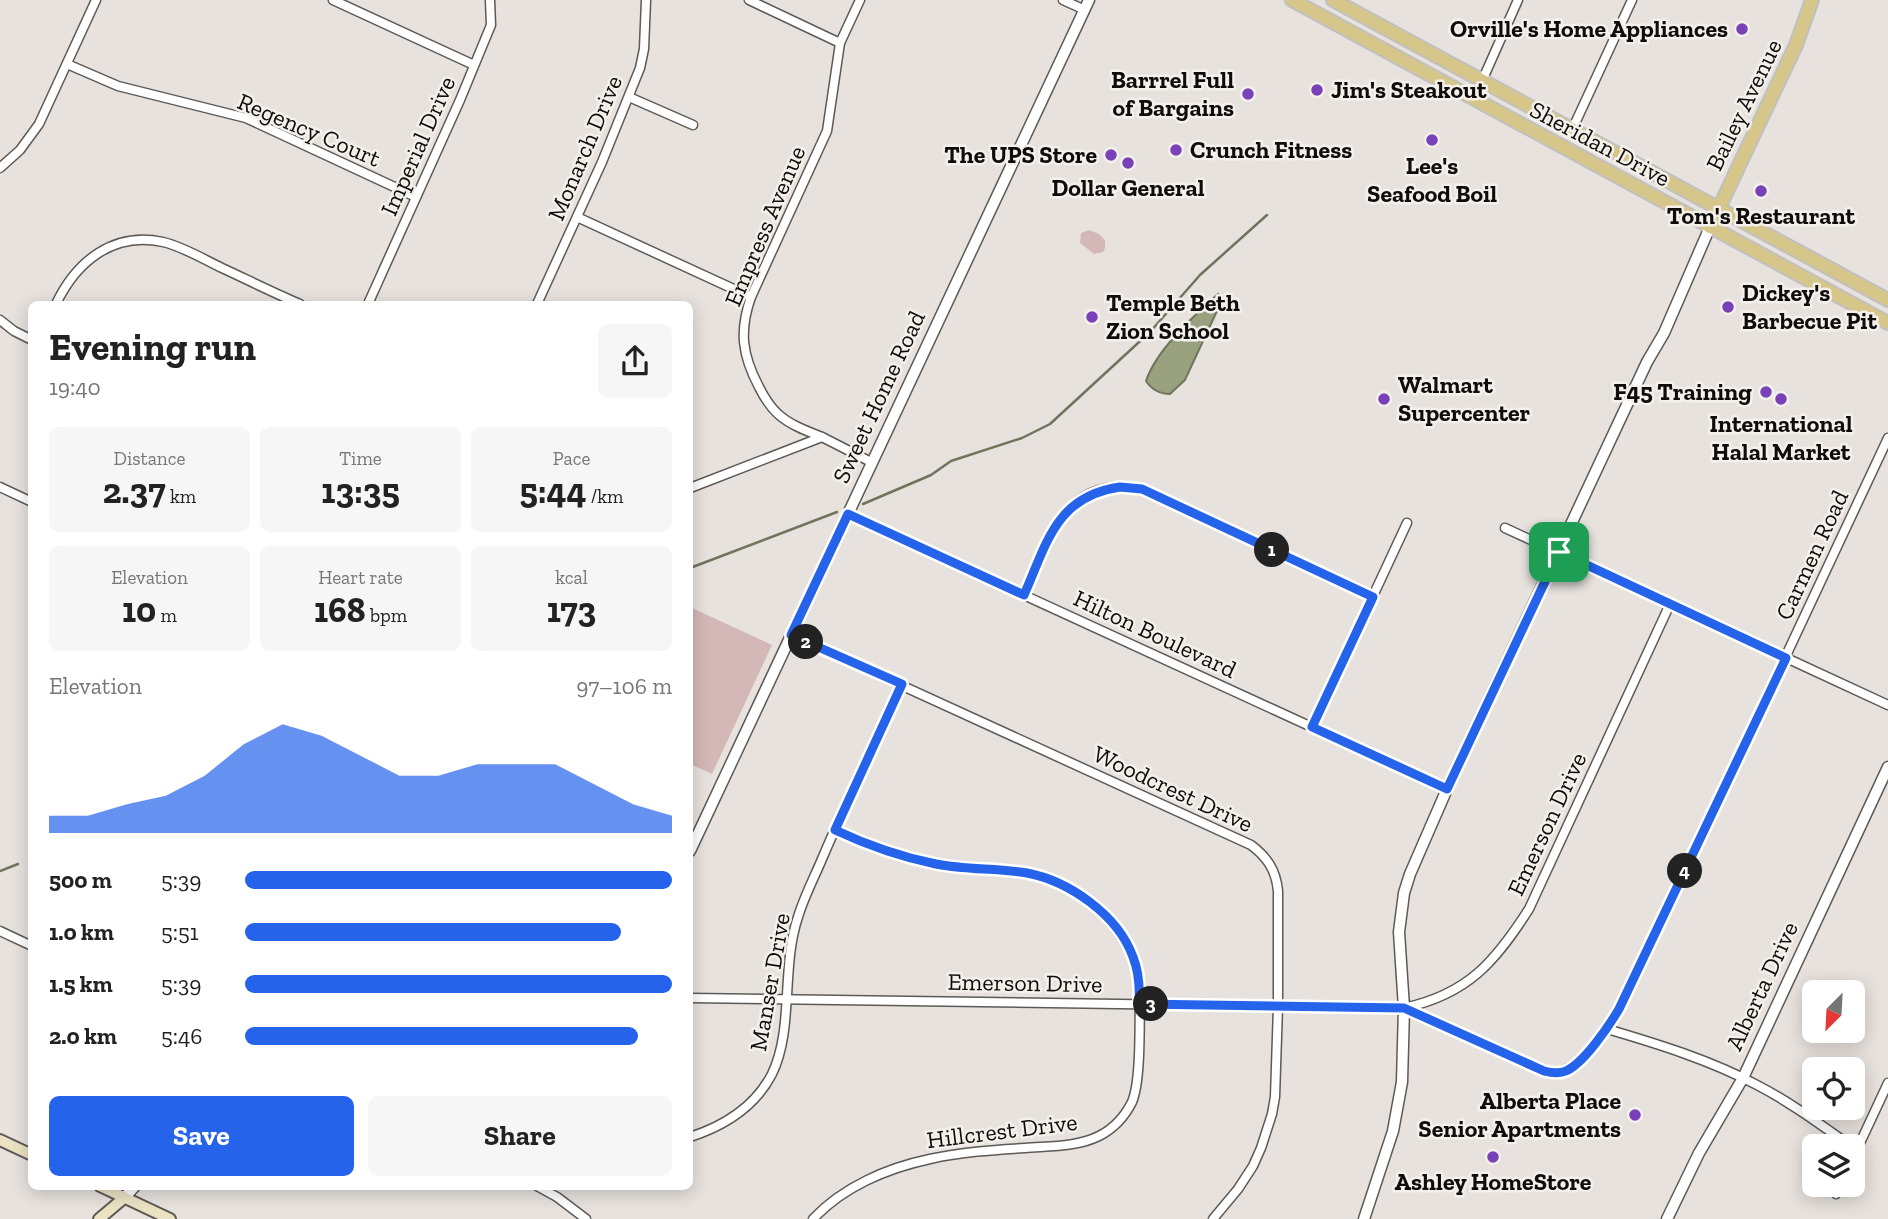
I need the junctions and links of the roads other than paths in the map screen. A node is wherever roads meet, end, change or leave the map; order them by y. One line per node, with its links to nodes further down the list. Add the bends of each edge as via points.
1 (96, 0): 15 (street)
2 (333, 0): 16 (street)
3 (490, 0): 16 (street, Imperial Drive, via 491,25)
4 (646, 0): 18 (street, Monarch Drive, via 644,49)
5 (749, 0): 14 (street)
6 (860, 0): 14 (street, Empress Avenue)
7 (1063, 0): 13 (street)
8 (1292, 0): 19 (main road, Sheridan Drive)
9 (1333, 0): 17 (main road, Sheridan Drive)
10 (1518, 0): 17 (street)
11 (1632, 0): 21 (street)
12 (1812, 0): 24 (main road, Bailey Avenue, via 1796,45)
13 (1087, 5): 38 (street, Sweet Home Road)
14 (840, 43): 27 (street, Empress Avenue, via 827,131)
15 (66, 64): 22 (street, via 34,132); 23 (street, Regency Court, via 118,86 246,118)
16 (474, 65): 23 (street, Imperial Drive)
17 (1482, 81): 19 (street); 21 (main road, Sheridan Drive)
18 (629, 97): 20 (street); 25 (street, Monarch Drive)
19 (1476, 100): 26 (main road, Sheridan Drive)
20 (693, 125)
21 (1572, 130): 24 (main road, Sheridan Drive)
22 (0, 168)
23 (416, 197): 31 (street, Imperial Drive)
24 (1718, 208): 26 (main road, Bailey Avenue); 28 (main road, Sheridan Drive)
25 (577, 217): 27 (street); 32 (street, Monarch Drive)
26 (1710, 227): 34 (main road, Sheridan Drive); 45 (street)
27 (751, 297): 36 (street, Empress Avenue, via 743,332 747,364 763,396 789,422)
28 (1888, 300)
29 (58, 301): 30 (street, via 74,274 95,255 118,244 149,240 176,246)
30 (294, 301)
31 (369, 301)
32 (538, 301)
33 (0, 320): 35 (street)
34 (1888, 323)
35 (28, 338)
36 (822, 437): 38 (street, Empress Avenue); 40 (street)
37 (1888, 438): 50 (street, Carmen Road)
38 (872, 462): 42 (street, Sweet Home Road)
39 (0, 487): 41 (street)
40 (693, 487)
41 (28, 500)
42 (848, 514): 46 (street, Hilton Boulevard); 49 (street, Sweet Home Road)
43 (1407, 523): 47 (street)
44 (1506, 528): 45 (street)
45 (1559, 552): 48 (street); 55 (street)
46 (1024, 595): 47 (street, via 1062,515 1080,499 1120,487 1142,489); 53 (street, Hilton Boulevard)
47 (1373, 597): 53 (street)
48 (1670, 604): 50 (street); 64 (street, Emerson Drive, via 1538,892 1506,945 1450,993)
49 (791, 635): 51 (street, Woodcrest Drive); 57 (street, Sweet Home Road)
50 (1786, 658): 52 (street); 65 (street, Carmen Road)
51 (902, 684): 56 (street, Manser Drive); 63 (street, Woodcrest Drive, via 1262,853 1278,891)
52 (1888, 705)
53 (1312, 727): 55 (street, Hilton Boulevard)
54 (1888, 767): 66 (street, Alberta Drive)
55 (1447, 789): 64 (street, via 1404,893 1399,932)
56 (835, 830): 61 (street, Manser Drive, via 798,916); 62 (street, Hillcrest Drive, via 935,864 1028,873 1069,890 1103,915 1126,942 1137,971)
57 (693, 845)
58 (0, 931): 59 (street)
59 (28, 944)
60 (693, 998): 61 (street, Emerson Drive)
61 (786, 999): 62 (street, Emerson Drive); 70 (street, Manser Drive, via 780,1052 764,1087 732,1118)
62 (1139, 1004): 63 (street, Emerson Drive); 80 (street, Hillcrest Drive, via 1134,1094 1109,1130 1068,1145 962,1153 904,1166 850,1189)
63 (1278, 1006): 64 (street, Emerson Drive); 81 (street, Woodcrest Drive, via 1275,1097 1268,1131 1245,1177)
64 (1404, 1008): 65 (street, Carmen Road, via 1551,1073 1573,1067); 82 (street, via 1399,1099)
65 (1607, 1028): 66 (street)
66 (1743, 1078): 68 (street); 83 (street, Alberta Drive)
67 (1888, 1083): 69 (street)
68 (1831, 1134)
69 (1862, 1134)
70 (693, 1136)
71 (0, 1140): 72 (main road)
72 (28, 1153)
73 (108, 1190): 76 (main road)
74 (131, 1190): 76 (street)
75 (544, 1190): 79 (street)
76 (124, 1198): 77 (main road); 78 (main road)
77 (99, 1219)
78 (170, 1219)
79 (586, 1219)
80 (813, 1219)
81 (1213, 1219)
82 (1364, 1219)
83 (1667, 1219)

